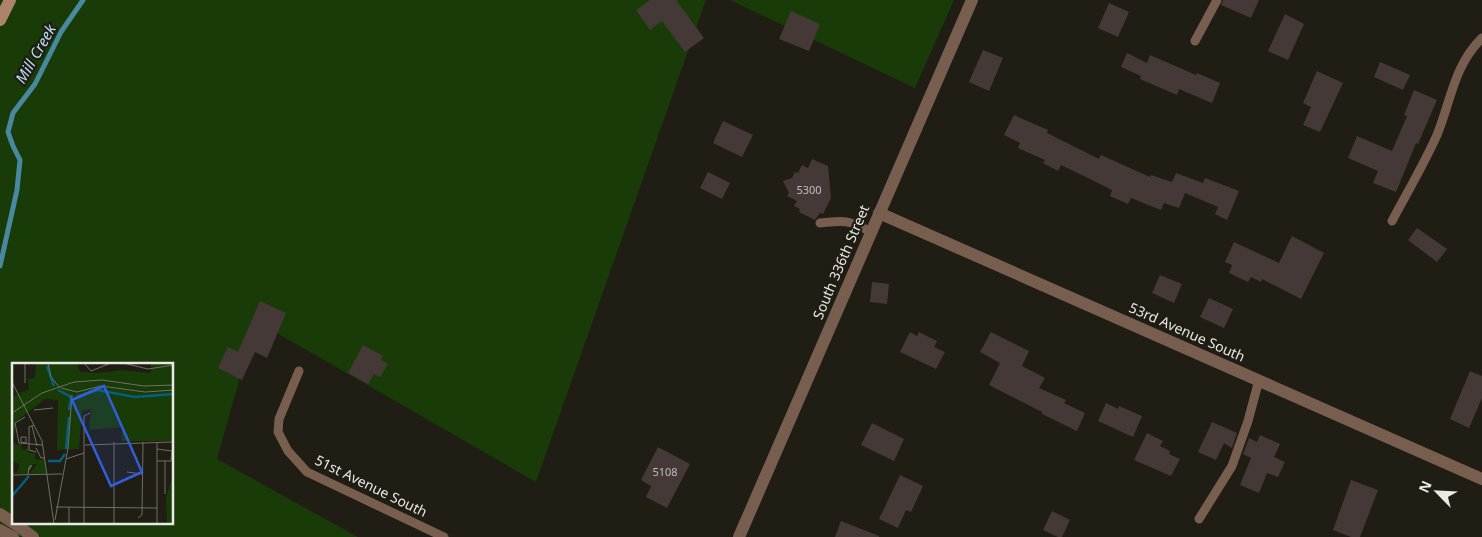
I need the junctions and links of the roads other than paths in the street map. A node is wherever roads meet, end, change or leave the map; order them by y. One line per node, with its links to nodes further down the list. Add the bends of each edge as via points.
1 (10, 0): 4 (main road)
2 (972, 0): 7 (street, South 336th Street)
3 (1217, 0): 6 (lane)
4 (0, 20)
5 (1482, 38): 8 (lane, via 1470,50 1455,80 1437,134)
6 (1195, 41)
7 (879, 213): 10 (street, South 336th Street); 12 (street, 53rd Avenue South)
8 (1392, 221)
9 (820, 223): 10 (lane, via 840,220)
10 (870, 232): 22 (street, South 336th Street)
11 (299, 371): 21 (lane, 51st Avenue South, via 278,419 278,432 307,472)
12 (1259, 380): 13 (street, 53rd Avenue South); 15 (lane, via 1232,466)
13 (1482, 479)
14 (0, 514): 16 (street)
15 (1199, 519)
16 (12, 522)
17 (15, 524): 20 (street)
18 (0, 530): 19 (street)
19 (13, 537)
20 (33, 537)
21 (444, 537)
22 (739, 537)

